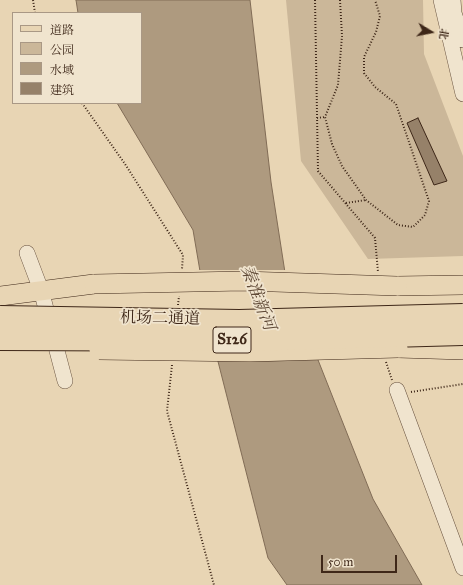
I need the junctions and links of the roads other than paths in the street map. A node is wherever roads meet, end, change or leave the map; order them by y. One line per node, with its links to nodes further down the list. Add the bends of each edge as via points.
1 (441, 0): 4 (street)
2 (453, 0): 3 (street, via 454,13)
3 (463, 40)
4 (461, 66): 5 (street)
5 (463, 94)
6 (27, 253): 8 (street)
7 (463, 284): 8 (main road, bridge, via 397,286 243,281 94,284)
8 (42, 290): 9 (main road); 15 (street)
9 (0, 296)
10 (463, 315): 11 (highway, 机场二通道 / S126, bridge, via 239,321)
11 (0, 317)
12 (463, 334): 13 (highway, 机场二通道 / S126, bridge, via 243,340)
13 (0, 339)
14 (0, 348): 15 (main road)
15 (56, 350): 16 (main road, bridge); 17 (street)
16 (463, 350)
17 (65, 381)
18 (398, 390): 19 (street)
19 (463, 568)

